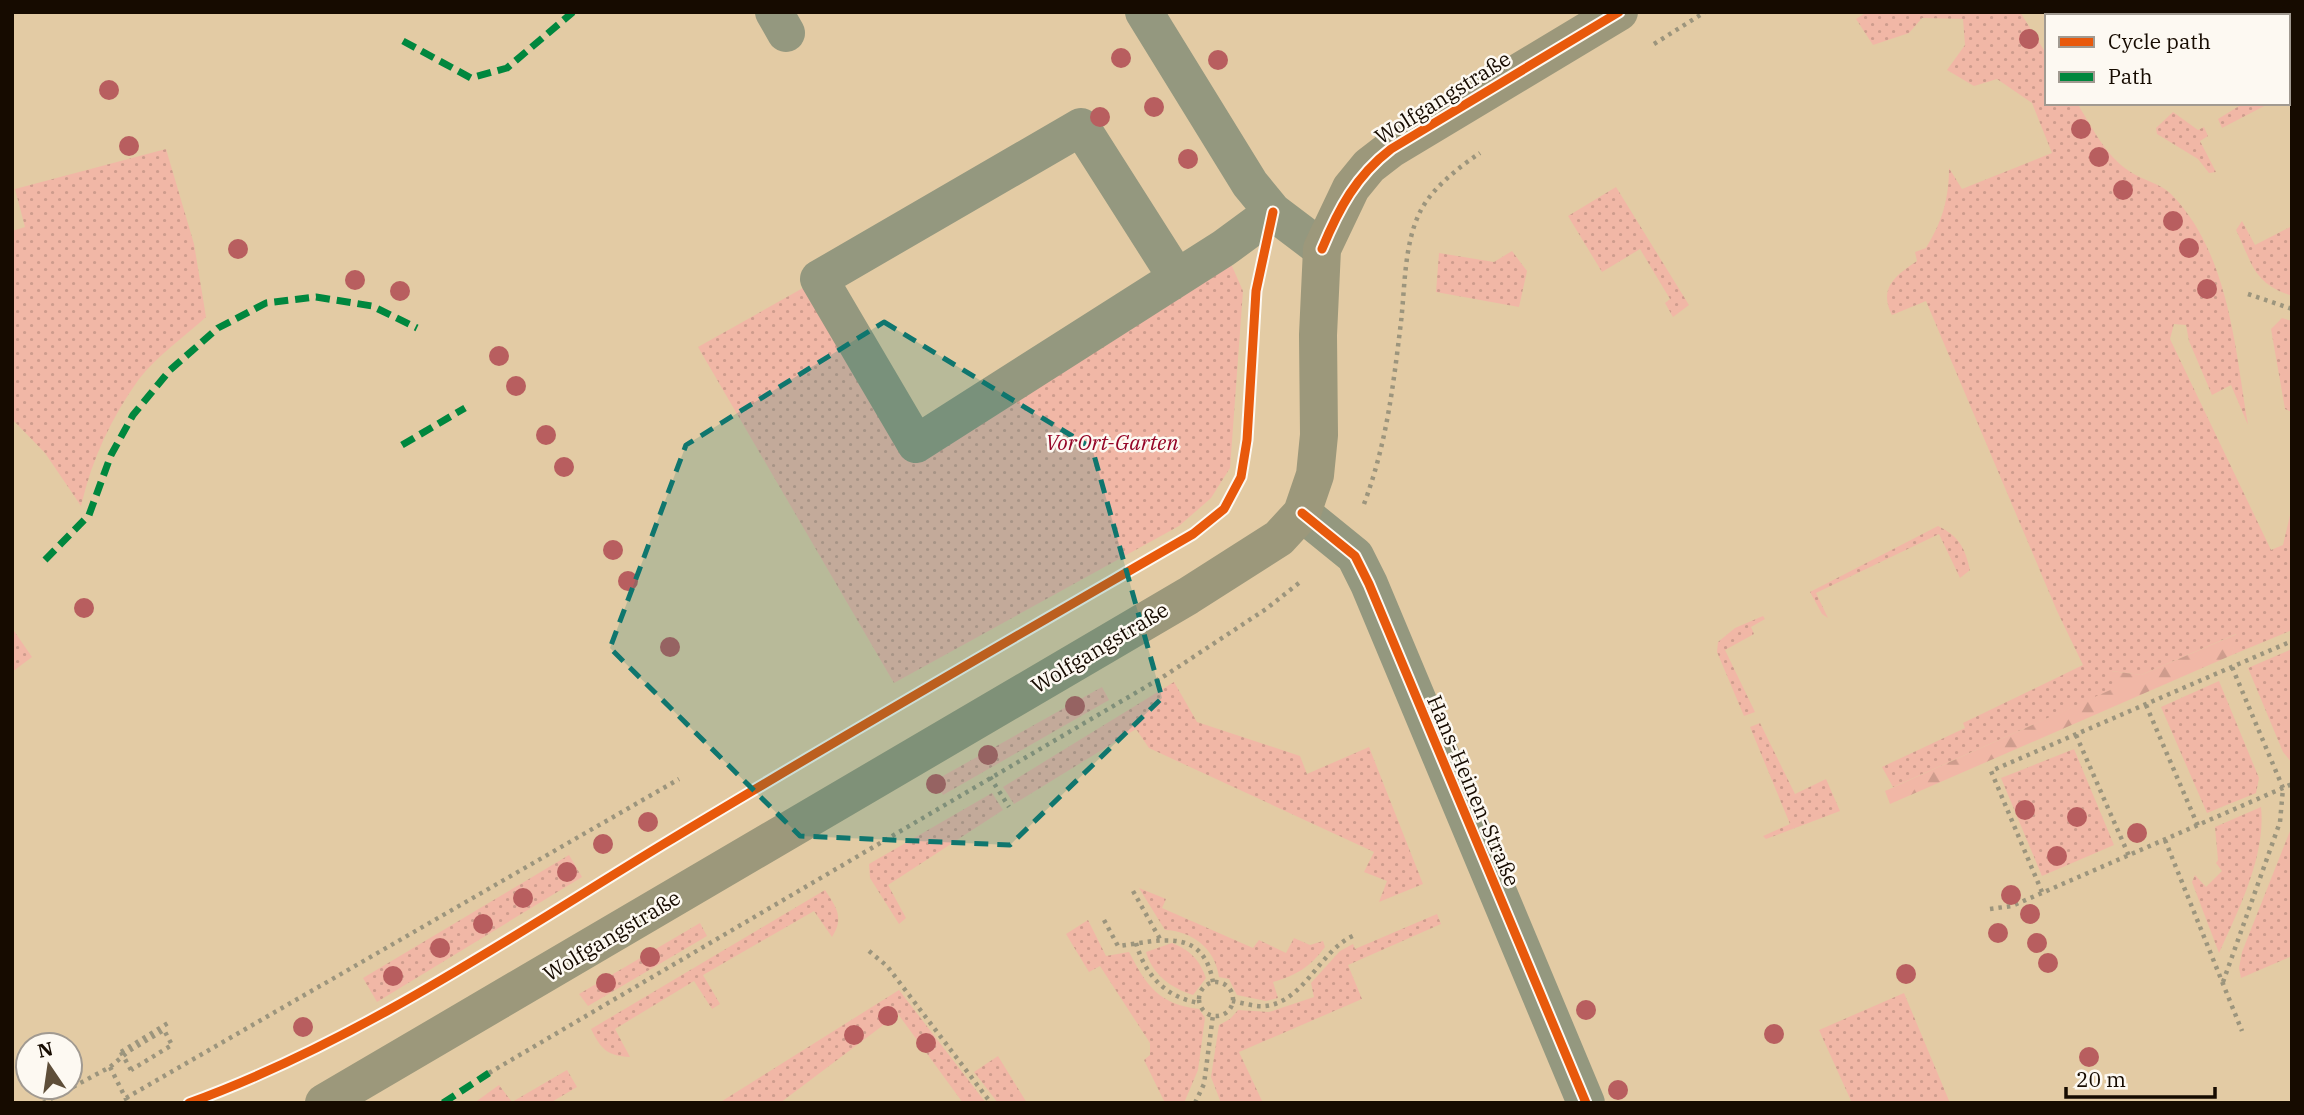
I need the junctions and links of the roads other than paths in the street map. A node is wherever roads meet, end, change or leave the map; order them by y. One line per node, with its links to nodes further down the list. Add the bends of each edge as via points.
1 (1144, 12): 3 (street, via 1236,164)
2 (1619, 12): 4 (main road, Wolfgangstraße, via 1369,166 1346,197)
3 (1273, 212): 4 (street); 5 (street)
4 (1322, 249): 6 (main road, Wolfgangstraße, via 1315,475)
5 (1177, 278): 5 (street, via 916,444 819,279 1081,127)
6 (1302, 513): 7 (main road, Wolfgangstraße, via 1279,537 1188,596); 8 (street, Hans-Heinen-Straße, via 1355,555)
7 (324, 1103)
8 (1586, 1103)

